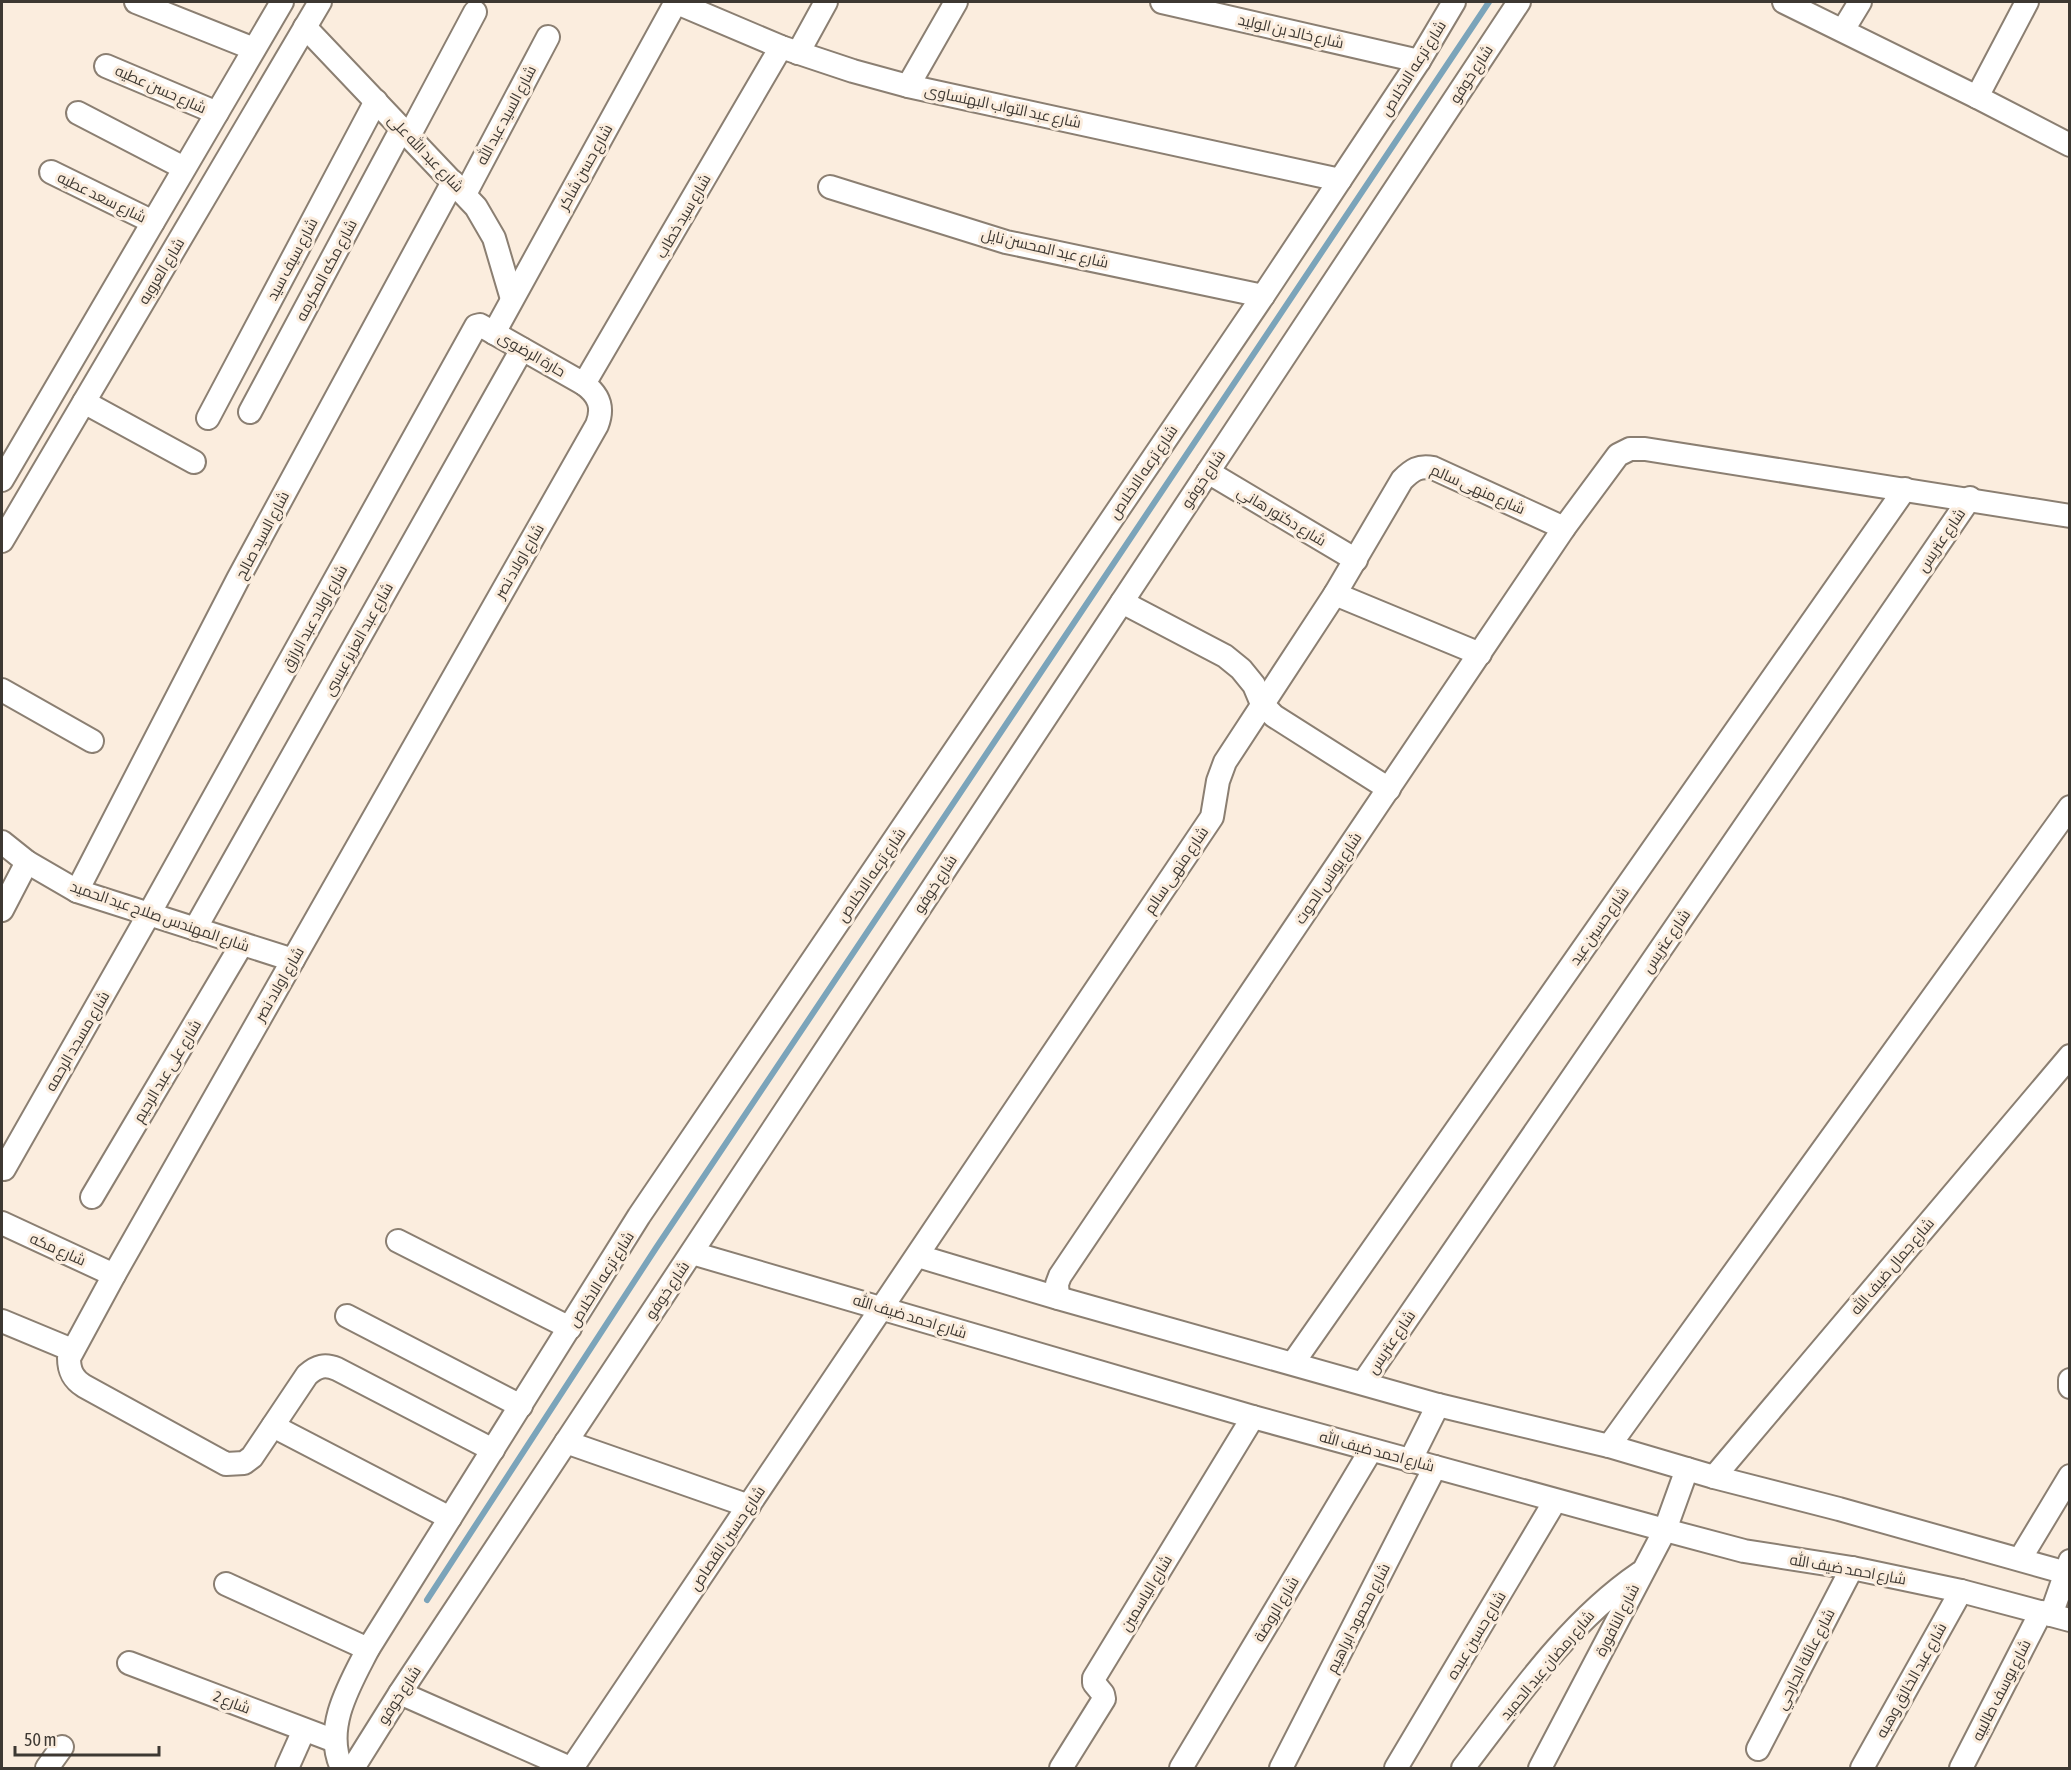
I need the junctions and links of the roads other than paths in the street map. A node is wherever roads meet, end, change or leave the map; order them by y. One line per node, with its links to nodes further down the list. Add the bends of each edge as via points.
1 (136, 2): 18 (street)
2 (282, 2): 18 (street)
3 (320, 2): 15 (street, شارع العروبه)
4 (676, 2): 13 (street, شارع عبد التواب البهنساوى); 36 (street, شارع حسن شاكر)
5 (826, 2): 19 (street, شارع سيد خطاب)
6 (956, 2): 22 (street)
7 (1162, 2): 20 (street, شارع خالد بن الوليد)
8 (1454, 2): 20 (street, شارع ترعه الاخلاص)
9 (1519, 2): 44 (street, شارع خوفو)
10 (1784, 2): 16 (street)
11 (1860, 2): 16 (street)
12 (2027, 2): 23 (street)
13 (707, 7): 19 (street, شارع عبد التواب البهنساوى)
14 (475, 12): 27 (street, شارع مكه المكرمه)
15 (305, 27): 24 (street, شارع عبد الله على); 40 (street, شارع العروبه)
16 (1843, 30): 23 (street)
17 (548, 37): 33 (street, شارع السيد عبد الله)
18 (254, 49): 26 (street)
19 (790, 50): 22 (street, شارع عبد التواب البهنساوى); 39 (street, شارع سيد خطاب)
20 (1419, 61): 31 (street, شارع ترعه الاخلاص)
21 (106, 66): 26 (street, شارع حسن عطيه)
22 (908, 86): 31 (street, شارع عبد التواب البهنساوى)
23 (1977, 97): 28 (street)
24 (376, 101): 27 (street, شارع عبد الله على); 42 (street, شارع سيف سيد)
25 (78, 113): 29 (street)
26 (216, 113): 29 (street)
27 (406, 132): 33 (street, شارع عبد الله على); 41 (street, شارع مكه المكرمه)
28 (2070, 145)
29 (184, 168): 34 (street)
30 (51, 172): 34 (street, شارع سعد عطيه)
31 (1340, 180): 35 (street, شارع ترعه الاخلاص)
32 (830, 187): 35 (street, شارع عبد المحسن نايل, via 1006,242)
33 (459, 188): 36 (street, شارع عبد الله على, via 476,207 494,238); 62 (street, شارع السيد صالح, via 238,579)
34 (153, 222): 45 (street)
35 (1263, 296): 80 (street, شارع ترعه الاخلاص, via 646,1206)
36 (513, 299): 37 (street, شارع حسن شاكر)
37 (487, 329): 38 (street, حارة الرضوى); 64 (street, شارع اولاد عبد الرازق, via 476,326)
38 (522, 349): 39 (street, حارة الرضوى); 65 (street, شارع عبد العزيز عيسى)
39 (584, 384): 67 (street, شارع اولاد نصر, via 598,397 601,406 597,425)
40 (84, 402): 43 (street); 50 (street, شارع العروبه)
41 (250, 412)
42 (208, 418)
43 (194, 462)
44 (1208, 472): 51 (street, شارع دكتور هاني); 53 (street, شارع خوفو)
45 (2, 480)
46 (1905, 489): 47 (street); 49 (street, شارع يونس الحوت, via 1630,449 1611,462); 82 (street, شارع حسين عيد)
47 (1970, 498): 48 (street); 84 (street, شارع عتريس)
48 (2070, 516)
49 (1564, 528): 51 (street, شارع منهى سالم, via 1424,466 1402,480); 54 (street, شارع يونس الحوت)
50 (2, 541)
51 (1356, 560): 52 (street, شارع منهى سالم)
52 (1335, 594): 54 (street); 56 (street, شارع منهى سالم)
53 (1122, 602): 56 (street, via 1225,656 1254,685); 73 (street, شارع خوفو)
54 (1480, 654): 58 (street, شارع يونس الحوت)
55 (2, 690): 57 (street)
56 (1262, 704): 58 (street, via 1287,725); 74 (street, شارع منهى سالم, via 1225,762 1212,816)
57 (92, 741)
58 (1389, 789): 76 (street, شارع يونس الحوت, via 1060,1276)
59 (2070, 807): 91 (street)
60 (2, 842): 61 (street, شارع المهندس صلاح عبد الحميد)
61 (27, 862): 62 (street, شارع المهندس صلاح عبد الحميد); 63 (street)
62 (77, 891): 64 (street, شارع المهندس صلاح عبد الحميد)
63 (2, 910)
64 (149, 914): 65 (street, شارع المهندس صلاح عبد الحميد); 69 (street, شارع مسجد الرحمه)
65 (195, 928): 66 (street, شارع المهندس صلاح عبد الحميد)
66 (242, 944): 67 (street, شارع المهندس صلاح عبد الحميد); 70 (street, شارع على عبد الرحيم)
67 (293, 960): 75 (street, شارع اولاد نصر)
68 (2070, 1056): 98 (street, شارع جمال ضيف الله)
69 (4, 1169)
70 (92, 1197)
71 (2, 1223): 75 (street, شارع مكه)
72 (398, 1241): 80 (street)
73 (692, 1253): 77 (street, شارع احمد ضيف الله); 90 (street, شارع خوفو)
74 (918, 1256): 76 (street); 77 (street, شارع منهى سالم)
75 (114, 1275): 81 (street, شارع اولاد نصر)
76 (1058, 1298): 82 (street)
77 (882, 1307): 88 (street, شارع احمد ضيف الله); 100 (street, شارع حسين القصاص)
78 (347, 1316): 87 (street)
79 (2, 1321): 81 (street)
80 (570, 1328): 87 (street, شارع ترعه الاخلاص)
81 (72, 1350): 89 (street, via 69,1367 76,1382 226,1464 244,1463 252,1458)
82 (1293, 1363): 84 (street)
83 (2070, 1380): 85 (street)
84 (1363, 1383): 86 (street)
85 (2070, 1387)
86 (1438, 1405): 91 (street); 94 (street)
87 (521, 1406): 92 (street, شارع ترعه الاخلاص)
88 (1253, 1417): 93 (street, شارع احمد ضيف الله); 122 (street, شارع الياسمين, via 1094,1678 1104,1699)
89 (273, 1426): 92 (street, via 307,1375 329,1366); 101 (street)
90 (566, 1442): 100 (street); 112 (street, شارع خوفو)
91 (1609, 1446): 96 (street)
92 (493, 1450): 101 (street, شارع ترعه الاخلاص)
93 (1371, 1450): 94 (street, شارع احمد ضيف الله); 123 (street, شارع الروضة)
94 (1410, 1461): 95 (street, شارع احمد ضيف الله)
95 (1435, 1467): 99 (street, شارع احمد ضيف الله); 124 (street, شارع محمود ابراهيم)
96 (1687, 1469): 98 (street); 102 (street, شارع النافورة)
97 (2070, 1476): 103 (street)
98 (1714, 1477): 103 (street)
99 (1555, 1501): 102 (street, شارع احمد ضيف الله); 125 (street, شارع حسين عبده)
100 (749, 1506): 121 (street, شارع حسين القصاص)
101 (450, 1518): 110 (street, شارع ترعه الاخلاص)
102 (1665, 1530): 104 (street, شارع احمد ضيف الله, via 1744,1551); 106 (street, شارع النافورة)
103 (2020, 1559): 105 (street)
104 (1852, 1568): 108 (street, شارع احمد ضيف الله); 116 (street, شارع عائلة الجارحي)
105 (2068, 1569): 109 (street, شارع يوسف طالبيه)
106 (1642, 1572): 126 (street, شارع رمضان عبد الحميد, via 1589,1613); 127 (street, شارع النافورة)
107 (226, 1584): 110 (street)
108 (1961, 1591): 109 (street, شارع احمد ضيف الله); 128 (street, شارع عبد الخالق وهبه)
109 (2054, 1616): 129 (street, شارع يوسف طالبيه)
110 (368, 1649): 114 (street, شارع ترعه الاخلاص, via 338,1717)
111 (129, 1663): 113 (street, شارع 2)
112 (400, 1693): 120 (street, شارع خوفو); 121 (street)
113 (304, 1730): 114 (street, شارع 2); 118 (street)
114 (335, 1741): 119 (street, شارع ترعه الاخلاص)
115 (62, 1747): 117 (street)
116 (1758, 1749)
117 (47, 1768)
118 (286, 1768)
119 (342, 1768)
120 (353, 1768)
121 (571, 1768)
122 (1061, 1768)
123 (1181, 1768)
124 (1281, 1768)
125 (1396, 1768)
126 (1463, 1768)
127 (1540, 1768)
128 (1862, 1768)
129 (1961, 1768)

